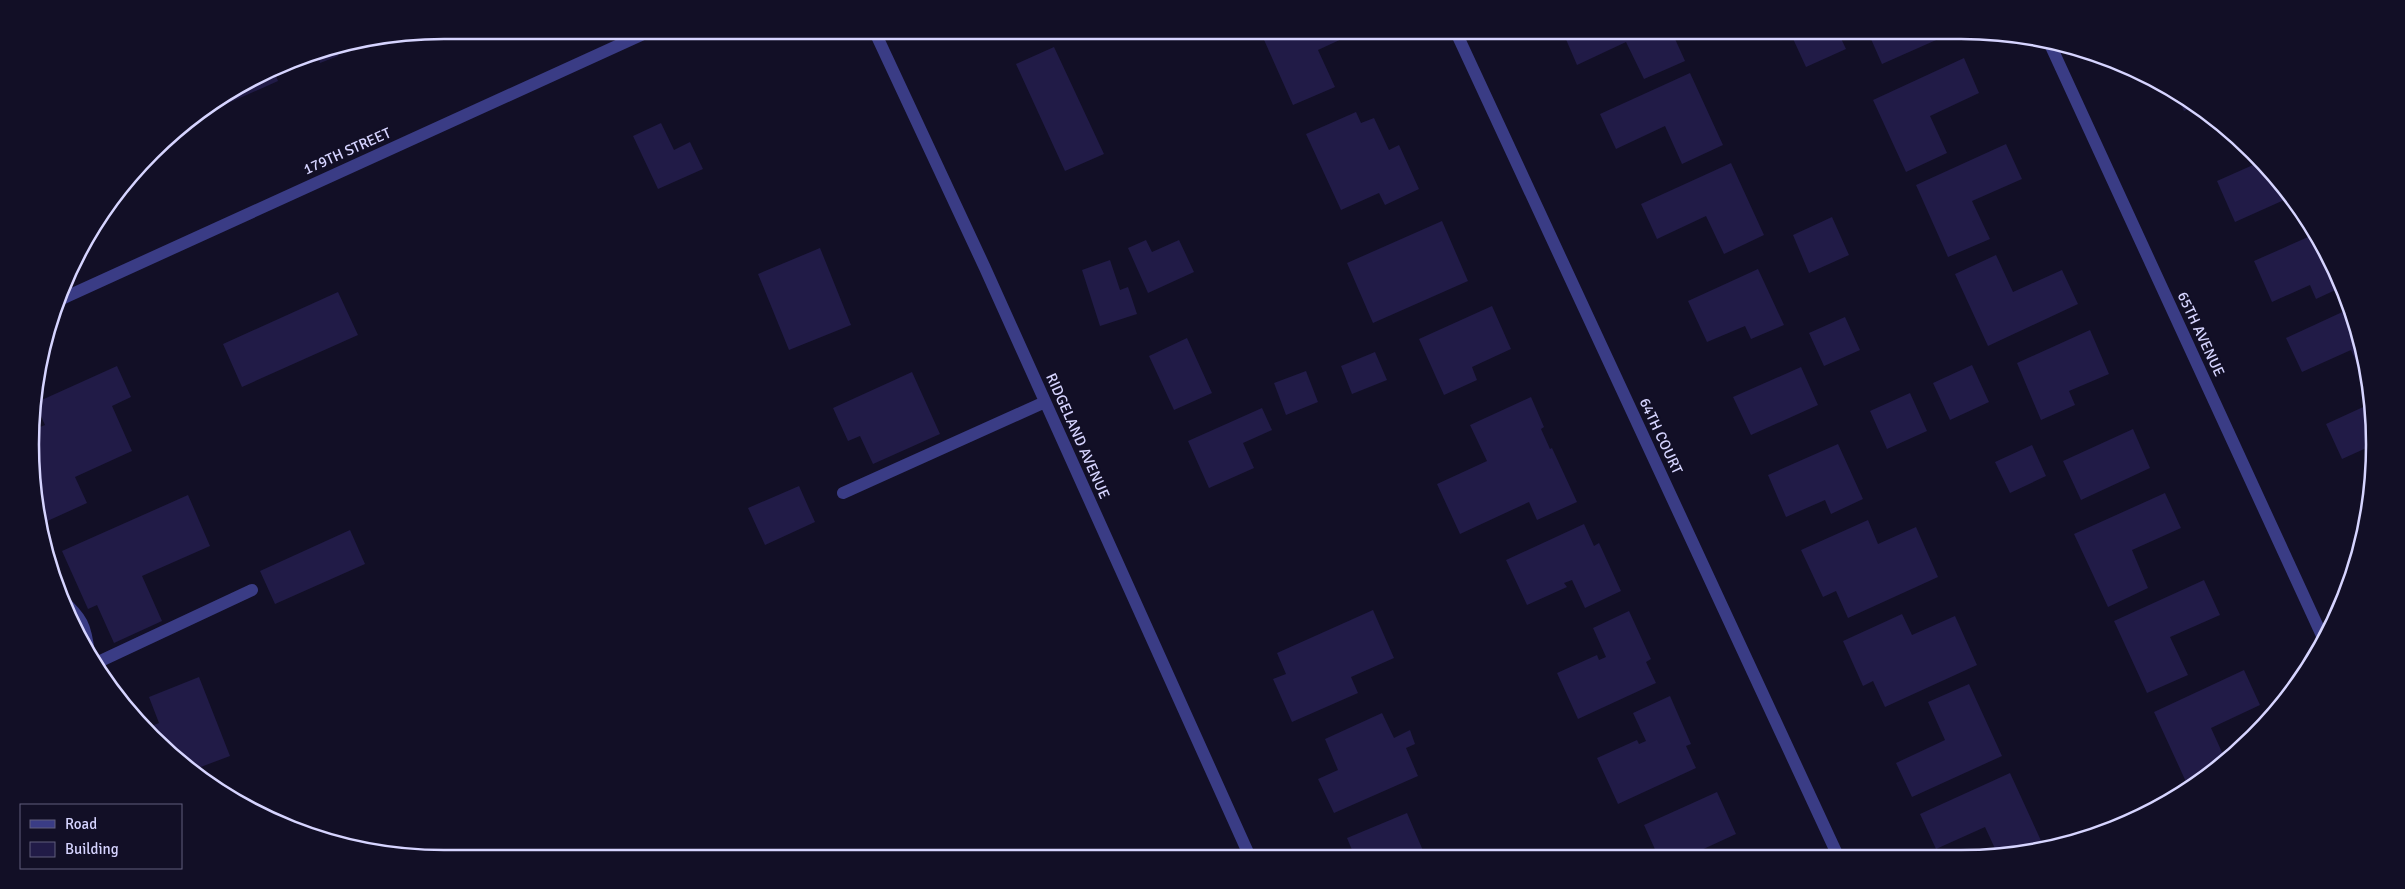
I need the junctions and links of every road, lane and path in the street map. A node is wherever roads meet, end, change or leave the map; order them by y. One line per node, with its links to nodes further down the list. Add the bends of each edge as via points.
1 (632, 39): 5 (street, 179TH STREET)
2 (878, 39): 6 (street, RIDGELAND AVENUE)
3 (1459, 39): 14 (street, 64TH COURT)
4 (2053, 50): 10 (street, 65TH AVENUE)
5 (67, 296)
6 (1045, 402): 7 (street); 13 (street, RIDGELAND AVENUE)
7 (843, 493)
8 (252, 590): 12 (street)
9 (77, 615): 11 (street)
10 (2320, 631)
11 (88, 636)
12 (101, 661)
13 (1247, 850)
14 (1835, 850)

